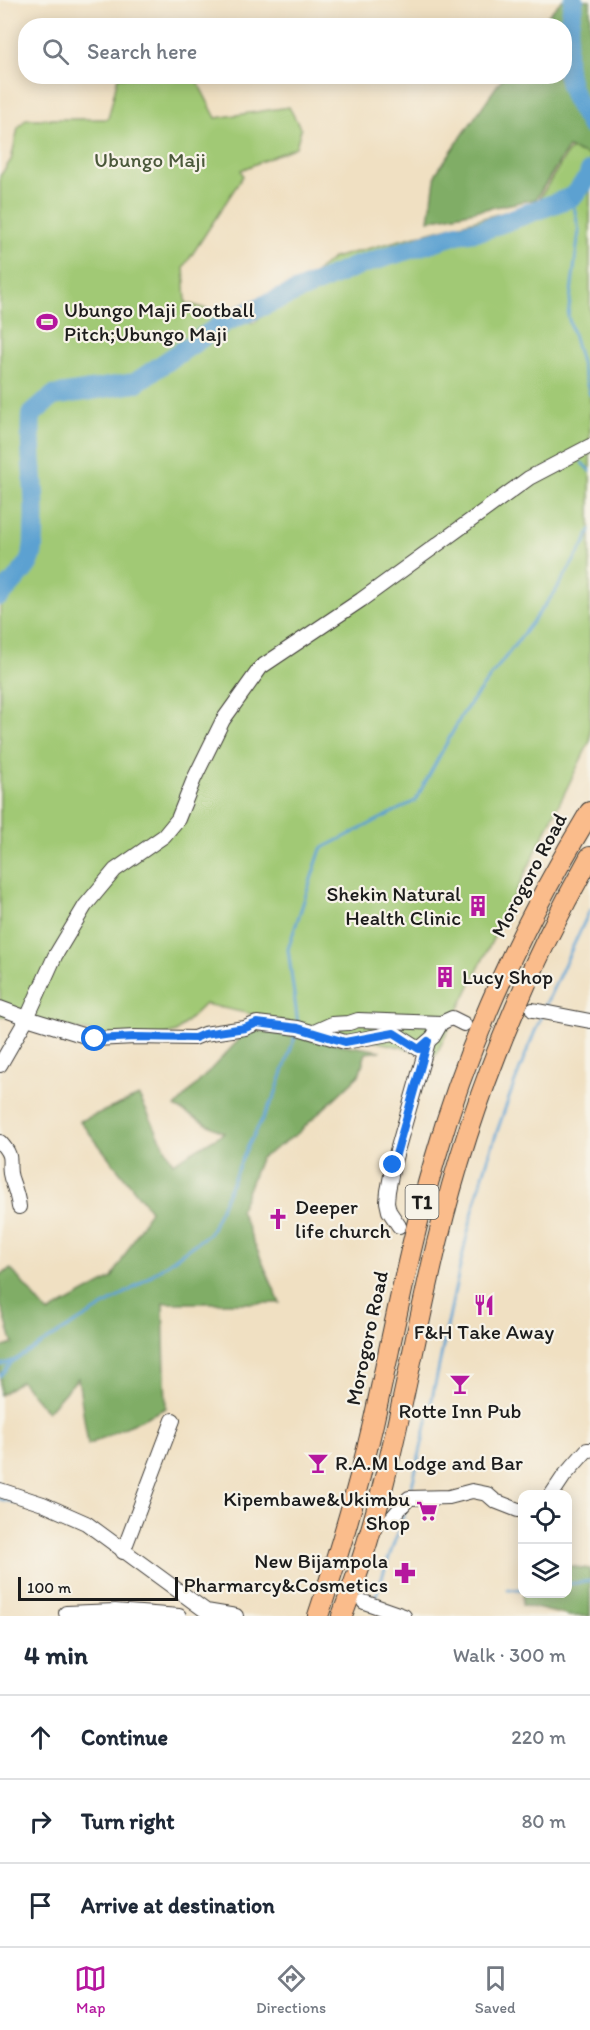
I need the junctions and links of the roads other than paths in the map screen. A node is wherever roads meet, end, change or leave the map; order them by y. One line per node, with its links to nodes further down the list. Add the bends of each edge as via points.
1 (585, 448): 6 (street, via 529,478 261,667 223,720 178,819 164,836 115,870 90,899 55,956)
2 (590, 812): 28 (highway, Morogoro Road / T1, via 524,932 485,1016 451,1106 423,1201 373,1426)
3 (590, 857): 29 (highway, T1, via 516,1003 465,1142 437,1243 380,1499)
4 (0, 1008): 6 (street)
5 (533, 1010): 7 (street)
6 (27, 1018): 10 (street, via 95,1039 195,1038 257,1023); 12 (street)
7 (590, 1021)
8 (441, 1023): 9 (street, via 452,1018); 10 (street, via 358,1020); 11 (street)
9 (464, 1024)
10 (314, 1032): 11 (street, via 345,1042 394,1033 419,1049)
11 (428, 1041): 15 (street, via 388,1191 389,1211)
12 (0, 1065)
13 (0, 1142): 14 (street, via 11,1158 10,1176)
14 (19, 1207)
15 (399, 1226)
16 (173, 1420): 22 (street)
17 (590, 1450): 19 (street)
18 (0, 1490): 22 (street, via 86,1523)
19 (555, 1490)
20 (518, 1510): 21 (street, via 472,1491 448,1497 409,1498)
21 (391, 1519)
22 (123, 1552): 24 (street)
23 (364, 1602): 30 (street)
24 (206, 1611): 26 (street); 27 (street)
25 (66, 1613): 26 (street, via 115,1611)
26 (180, 1616)
27 (236, 1616)
28 (318, 1616)
29 (342, 1616)
30 (404, 1616)

